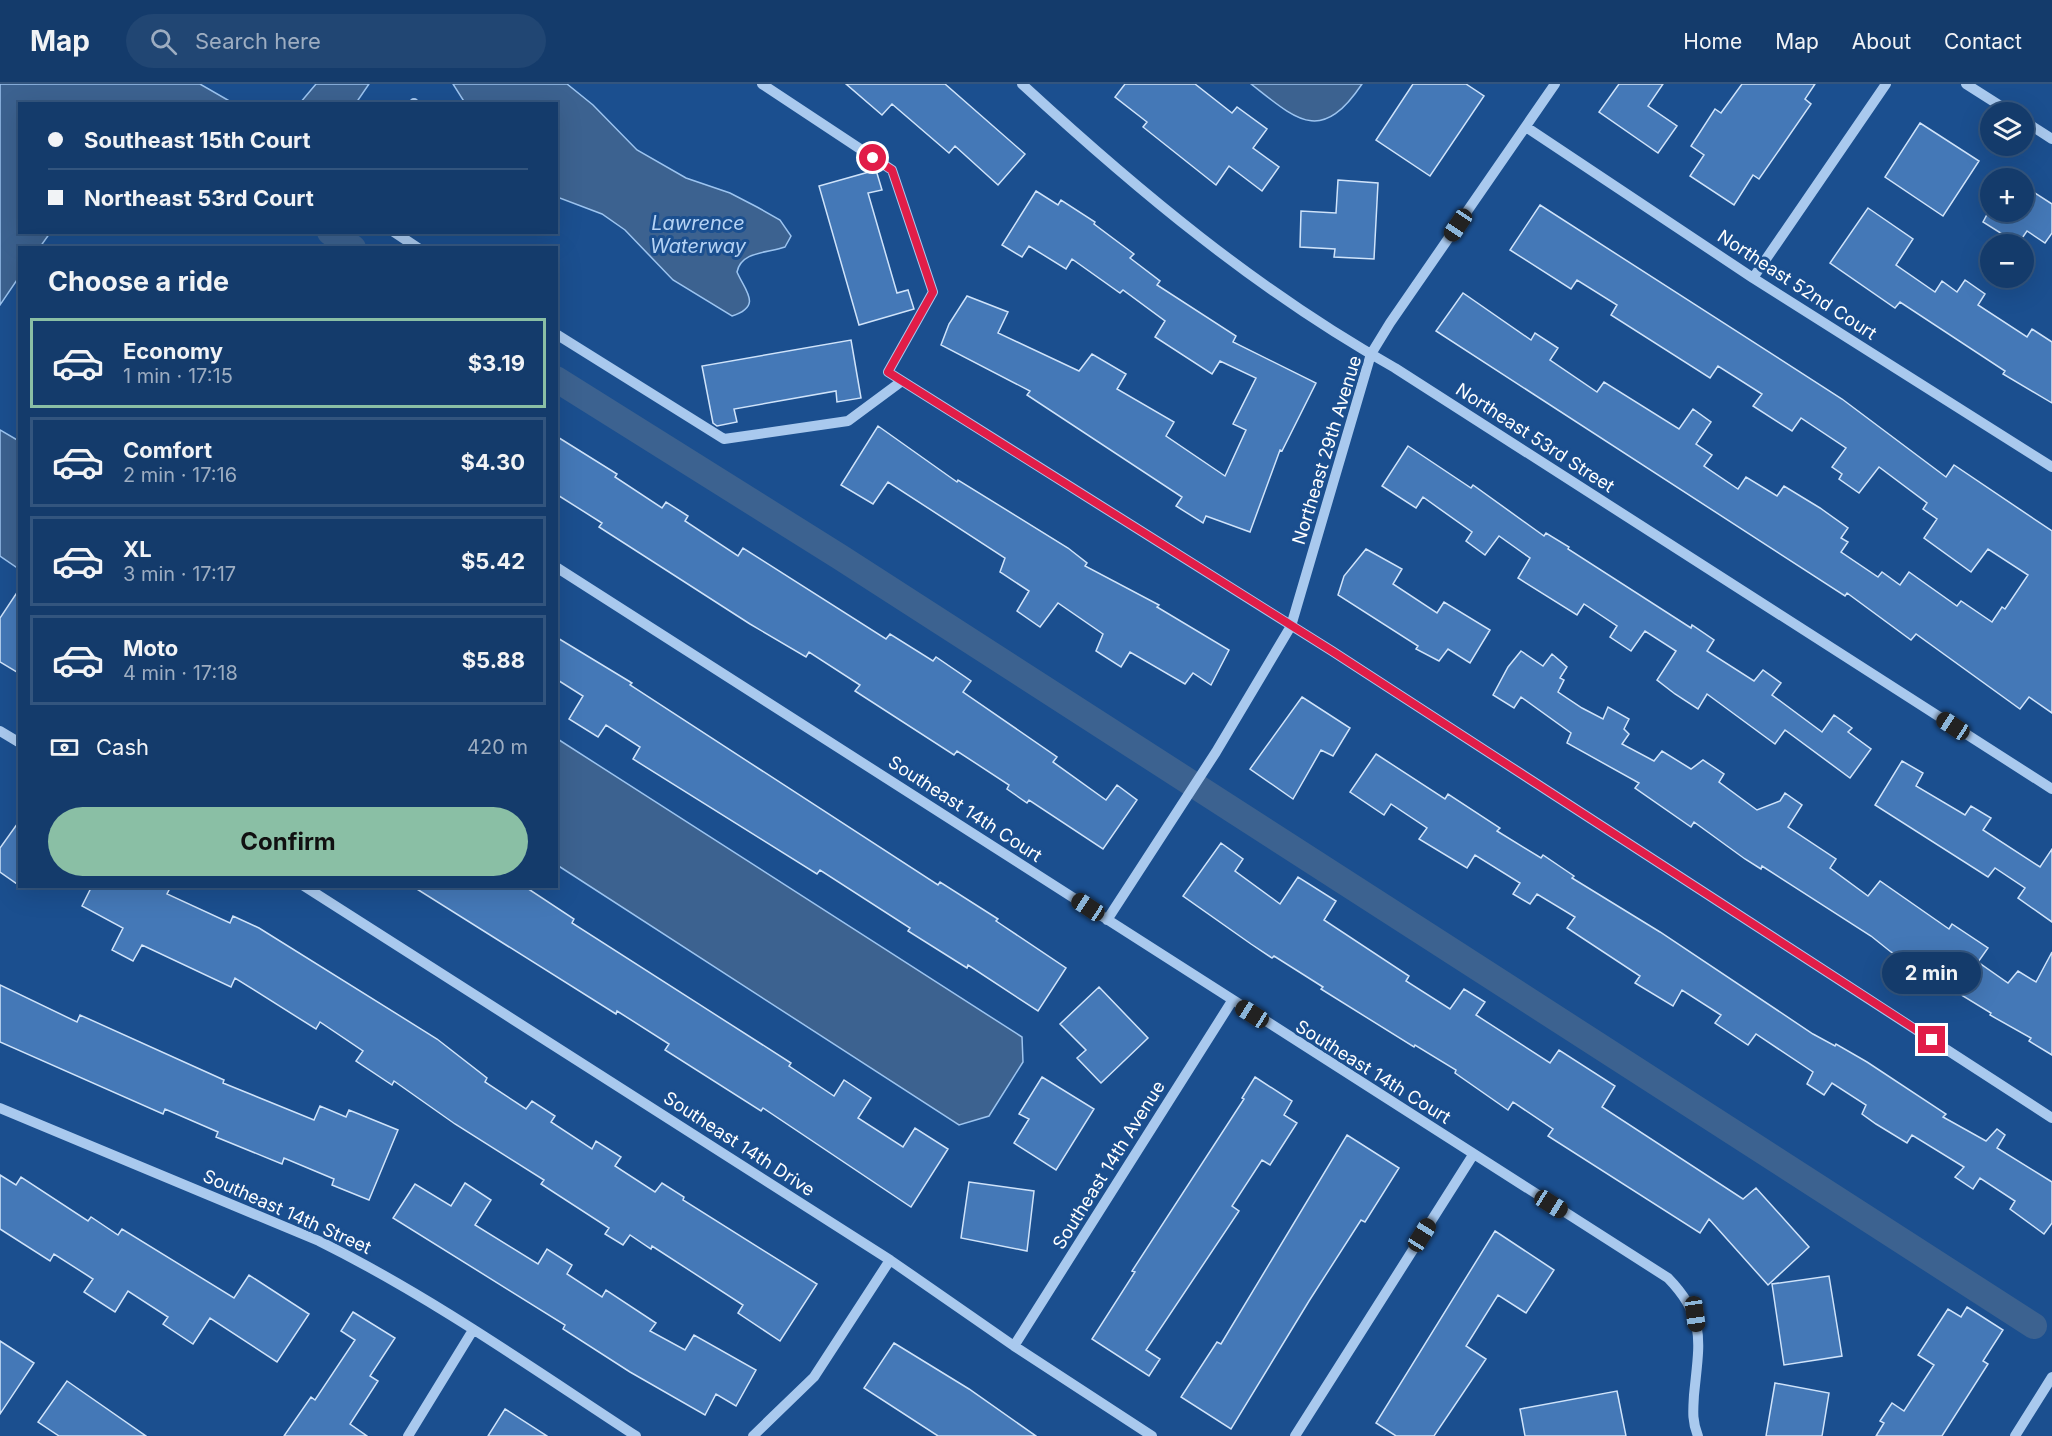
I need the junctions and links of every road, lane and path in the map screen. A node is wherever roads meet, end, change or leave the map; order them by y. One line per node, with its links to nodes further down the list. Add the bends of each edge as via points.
1 (762, 84): 15 (street, via 892,170 933,292 888,372)
2 (1022, 84): 14 (street, Northeast 53rd Street, via 1141,188 1264,283)
3 (1555, 84): 7 (street, Northeast 29th Avenue)
4 (1886, 84): 12 (street)
5 (1966, 84): 6 (street)
6 (1994, 102)
7 (1526, 127): 12 (street, Northeast 52nd Court); 14 (street, Northeast 29th Avenue)
8 (2034, 127): 9 (street)
9 (2052, 139)
10 (397, 234): 11 (street)
11 (415, 246)
12 (1753, 278): 16 (street, Northeast 52nd Court)
13 (558, 335): 15 (street, via 724,439 848,421)
14 (1371, 354): 18 (street, Northeast 29th Avenue); 21 (street, Northeast 53rd Street)
15 (903, 381): 18 (street)
16 (2052, 467)
17 (558, 568): 23 (street, Southeast 14th Court)
18 (1291, 626): 23 (street); 26 (street)
19 (0, 731): 20 (street)
20 (18, 742)
21 (2052, 789)
22 (307, 888): 28 (street, Southeast 14th Drive)
23 (1107, 920): 24 (street, Southeast 14th Court)
24 (1232, 1002): 27 (street, Southeast 14th Court); 30 (street, Southeast 14th Avenue)
25 (0, 1108): 29 (street, Southeast 14th Street, via 319,1241 370,1266)
26 (2052, 1118)
27 (1473, 1155): 36 (street); 37 (street, Southeast 14th Court, via 1668,1278 1684,1295 1695,1314 1699,1342 1692,1421)
28 (890, 1260): 30 (street, Southeast 14th Drive); 34 (street, via 814,1377)
29 (473, 1330): 32 (street); 33 (street, Southeast 14th Street)
30 (1014, 1346): 35 (street, Southeast 14th Drive)
31 (2052, 1377): 38 (street)
32 (408, 1436)
33 (636, 1436)
34 (753, 1436)
35 (1152, 1436)
36 (1295, 1436)
37 (1698, 1436)
38 (2015, 1436)

